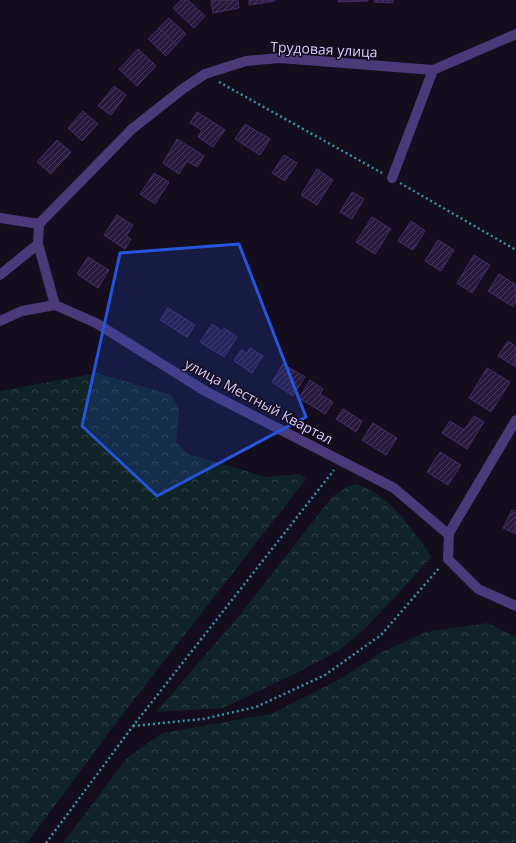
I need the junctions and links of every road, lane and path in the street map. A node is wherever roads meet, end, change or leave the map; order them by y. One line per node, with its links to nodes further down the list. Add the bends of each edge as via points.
1 (516, 34): 2 (street, Трудовая улица)
2 (433, 70): 3 (street, Трудовая улица, via 280,58 246,61); 4 (street)
3 (205, 74): 4 (path); 6 (street, Трудовая улица, via 132,130)
4 (392, 178): 8 (path)
5 (0, 218): 6 (street)
6 (39, 224): 7 (street)
7 (38, 244): 9 (street); 10 (street)
8 (516, 250)
9 (0, 275)
10 (54, 302): 11 (street, via 22,311); 13 (street, улица Местный Квартал, via 96,323 205,391)
11 (0, 321)
12 (516, 420): 14 (street)
13 (342, 460): 14 (street, улица Местный Квартал, via 394,488); 17 (path)
14 (449, 535): 15 (street)
15 (448, 559): 16 (street, via 478,589); 17 (path, via 381,635 324,676 256,707 203,719)
16 (516, 606)
17 (133, 726): 18 (path)
18 (46, 843)

